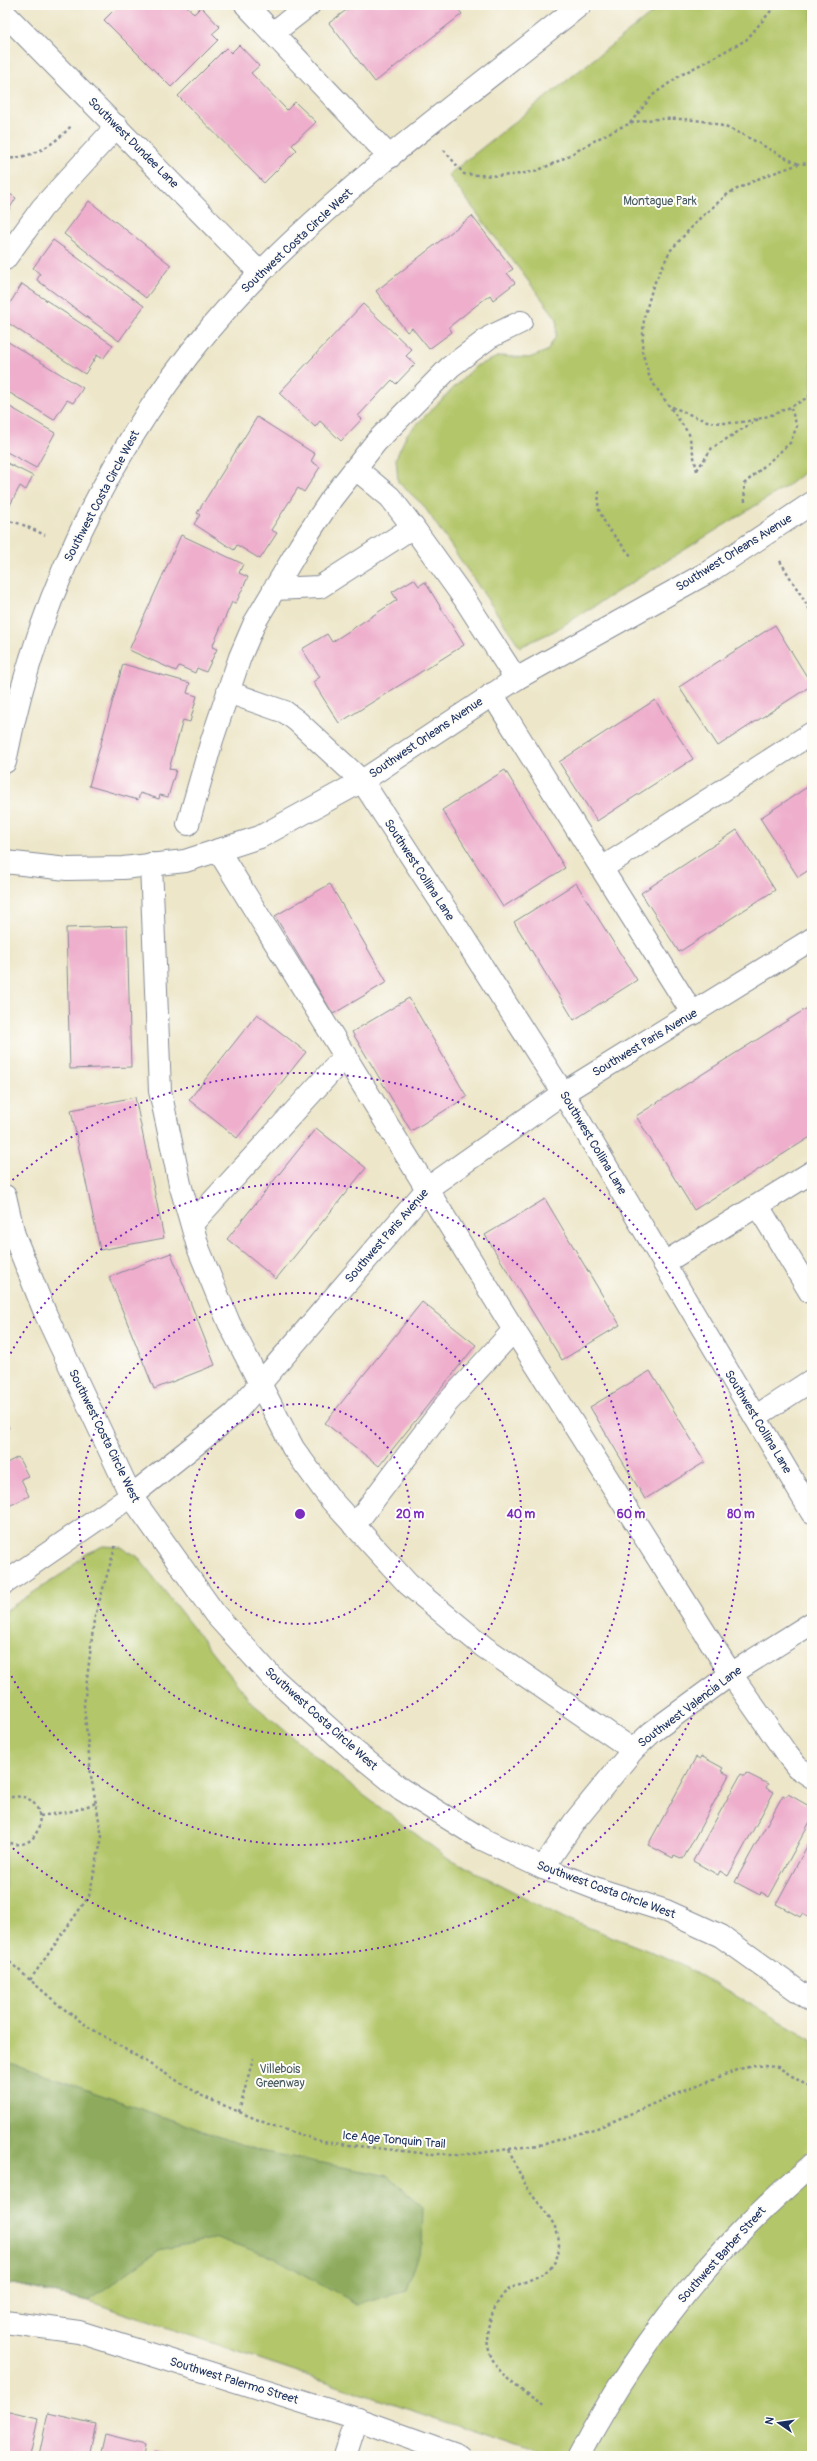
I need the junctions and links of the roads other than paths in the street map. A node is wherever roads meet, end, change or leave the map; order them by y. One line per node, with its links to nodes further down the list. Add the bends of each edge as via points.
1 (246, 5): 5 (street)
2 (309, 5): 5 (street)
3 (580, 5): 7 (street, Southwest Costa Circle West)
4 (5, 14): 6 (street, Southwest Dundee Lane)
5 (273, 33): 7 (street)
6 (117, 126): 8 (street, via 42,208); 9 (street, Southwest Dundee Lane)
7 (390, 157): 9 (street, Southwest Costa Circle West)
8 (5, 259)
9 (260, 273): 19 (street, Southwest Costa Circle West, via 222,314 175,372 128,442 73,548 46,609 27,671)
10 (521, 322): 11 (street, via 490,337 450,367 376,442)
11 (356, 469): 13 (street, via 390,497); 14 (street, via 332,498)
12 (812, 502): 15 (street, Southwest Orleans Avenue, via 710,571)
13 (413, 527): 14 (street, via 320,587); 15 (street, via 464,598)
14 (274, 589): 16 (street, via 255,622)
15 (516, 679): 17 (street, Southwest Orleans Avenue)
16 (228, 692): 20 (street, Southwest Collina Lane, via 291,716); 21 (street)
17 (492, 694): 20 (street, Southwest Orleans Avenue); 25 (street)
18 (812, 733): 25 (street)
19 (5, 762)
20 (362, 781): 22 (street, Southwest Orleans Avenue, via 260,837); 29 (street, Southwest Collina Lane)
21 (188, 824)
22 (218, 850): 24 (street, Southwest Orleans Avenue, via 185,861); 28 (street)
23 (5, 862): 24 (street, Southwest Orleans Avenue, via 67,869 123,868)
24 (151, 864): 34 (street, via 160,1090 180,1184)
25 (602, 868): 27 (street)
26 (812, 939): 27 (street, Southwest Paris Avenue)
27 (693, 1014): 29 (street, Southwest Paris Avenue)
28 (346, 1054): 31 (street); 34 (street)
29 (563, 1093): 31 (street, Southwest Paris Avenue); 35 (street, Southwest Collina Lane)
30 (812, 1172): 33 (street)
31 (428, 1188): 37 (street); 39 (street, Southwest Paris Avenue)
32 (5, 1196): 41 (street, Southwest Costa Circle West, via 14,1234 46,1315)
33 (758, 1206): 35 (street); 36 (street)
34 (192, 1224): 39 (street, via 199,1250 229,1323)
35 (664, 1263): 40 (street, Southwest Collina Lane)
36 (810, 1292)
37 (514, 1330): 43 (street, via 447,1403); 46 (street)
38 (812, 1380): 40 (street)
39 (261, 1383): 41 (street, Southwest Paris Avenue, via 234,1414); 43 (street, via 293,1448 331,1500)
40 (755, 1417): 42 (street, Southwest Collina Lane)
41 (131, 1496): 44 (street, Southwest Paris Avenue); 49 (street, Southwest Costa Circle West, via 216,1614 273,1678 401,1789 480,1838)
42 (812, 1513)
43 (354, 1526): 47 (street, via 408,1584 484,1647)
44 (5, 1583)
45 (812, 1623): 46 (street, Southwest Valencia Lane)
46 (731, 1674): 47 (street, Southwest Valencia Lane, via 652,1732); 48 (street, via 797,1767)
47 (633, 1750): 49 (street, Southwest Valencia Lane, via 575,1821)
48 (812, 1777)
49 (543, 1868): 50 (street, Southwest Costa Circle West, via 666,1911 721,1936)
50 (812, 2001)
51 (812, 2165): 56 (street, Southwest Barber Street, via 783,2189 704,2272 659,2326 618,2386)
52 (5, 2322): 53 (street, Southwest Palermo Street, via 79,2332)
53 (357, 2419): 54 (street); 55 (street, Southwest Palermo Street)
54 (345, 2456)
55 (459, 2456)
56 (579, 2456)

